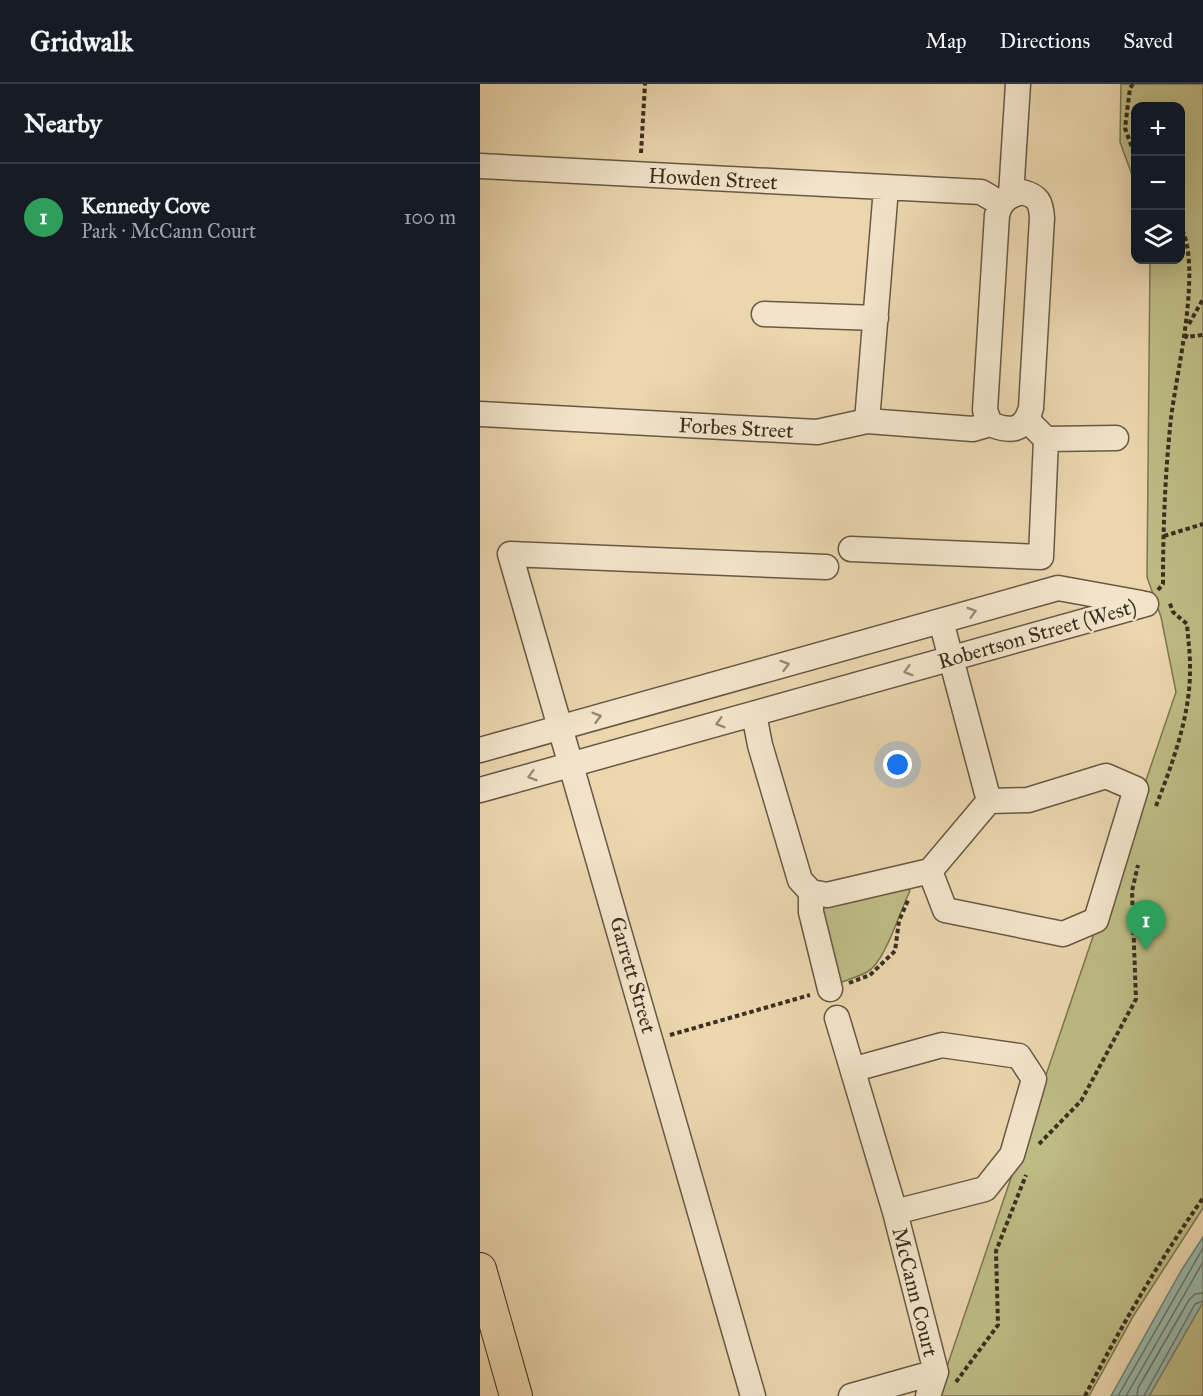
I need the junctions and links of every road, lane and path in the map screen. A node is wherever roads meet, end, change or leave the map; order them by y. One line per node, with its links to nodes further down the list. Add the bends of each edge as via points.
1 (645, 84): 6 (path)
2 (1018, 84): 8 (street)
3 (1133, 84): 4 (path, via 1125,128)
4 (1135, 156)
5 (480, 166): 6 (street, Howden Street)
6 (641, 175): 7 (street, Howden Street)
7 (886, 188): 8 (street, Howden Street, via 981,192); 12 (street)
8 (1005, 199): 16 (street, Howden Street, via 1022,192 1034,195 1041,203); 18 (street, via 985,410)
9 (1185, 232): 14 (path, via 1193,273)
10 (1203, 298): 14 (path)
11 (764, 314): 12 (street)
12 (876, 318): 17 (street)
13 (1203, 335): 14 (path)
14 (1186, 337): 22 (path, via 1171,418)
15 (480, 414): 17 (street, Forbes Street, via 817,432)
16 (1027, 420): 18 (street, Forbes Street, via 1018,429 1006,431); 20 (street)
17 (867, 421): 18 (street, Forbes Street, via 973,429)
18 (990, 424)
19 (1116, 438): 20 (street)
20 (1046, 439): 23 (street, via 1041,557)
21 (1203, 524): 22 (path)
22 (1163, 537): 25 (path, via 1163,584)
23 (851, 549)
24 (826, 567): 30 (street, Garrett Street, via 510,554)
25 (1146, 604): 27 (street, Robertson Street (West), one-way to 25, via 1058,588); 28 (street, Robertson Street (West))
26 (1173, 612): 35 (path, via 1187,624 1190,667 1186,711)
27 (941, 621): 28 (street); 30 (street, Robertson Street (West), one-way to 27)
28 (953, 658): 29 (street, Robertson Street (West), one-way to 29); 34 (street)
29 (754, 714): 32 (street, Robertson Street (West), one-way to 32); 38 (street, via 800,880)
30 (561, 727): 31 (street, Robertson Street (West)); 32 (street, Garrett Street)
31 (480, 750)
32 (572, 765): 33 (street, Robertson Street (West), one-way to 33); 49 (street, Garrett Street)
33 (480, 790)
34 (989, 801): 37 (street); 37 (street, via 1028,800 1106,776 1136,789 1096,920 1063,934 945,910)
35 (1154, 813)
36 (1140, 857): 42 (path, via 1132,891 1136,999 1081,1101)
37 (930, 871): 38 (street, via 827,895)
38 (811, 892): 39 (street, via 810,912)
39 (830, 989)
40 (837, 1018): 41 (street, McCann Court)
41 (855, 1070): 45 (street, McCann Court); 45 (street, McCann Court, via 942,1045 1019,1056 1034,1079 1012,1155 985,1189)
42 (1038, 1145)
43 (1030, 1166): 47 (path, via 996,1251 998,1325)
44 (1203, 1198): 52 (path, via 1126,1321)
45 (895, 1212): 47 (street, McCann Court)
46 (480, 1269): 48 (main road)
47 (944, 1379): 50 (street); 51 (street)
48 (516, 1396)
49 (753, 1396)
50 (851, 1396)
51 (928, 1396)
52 (1085, 1396)

